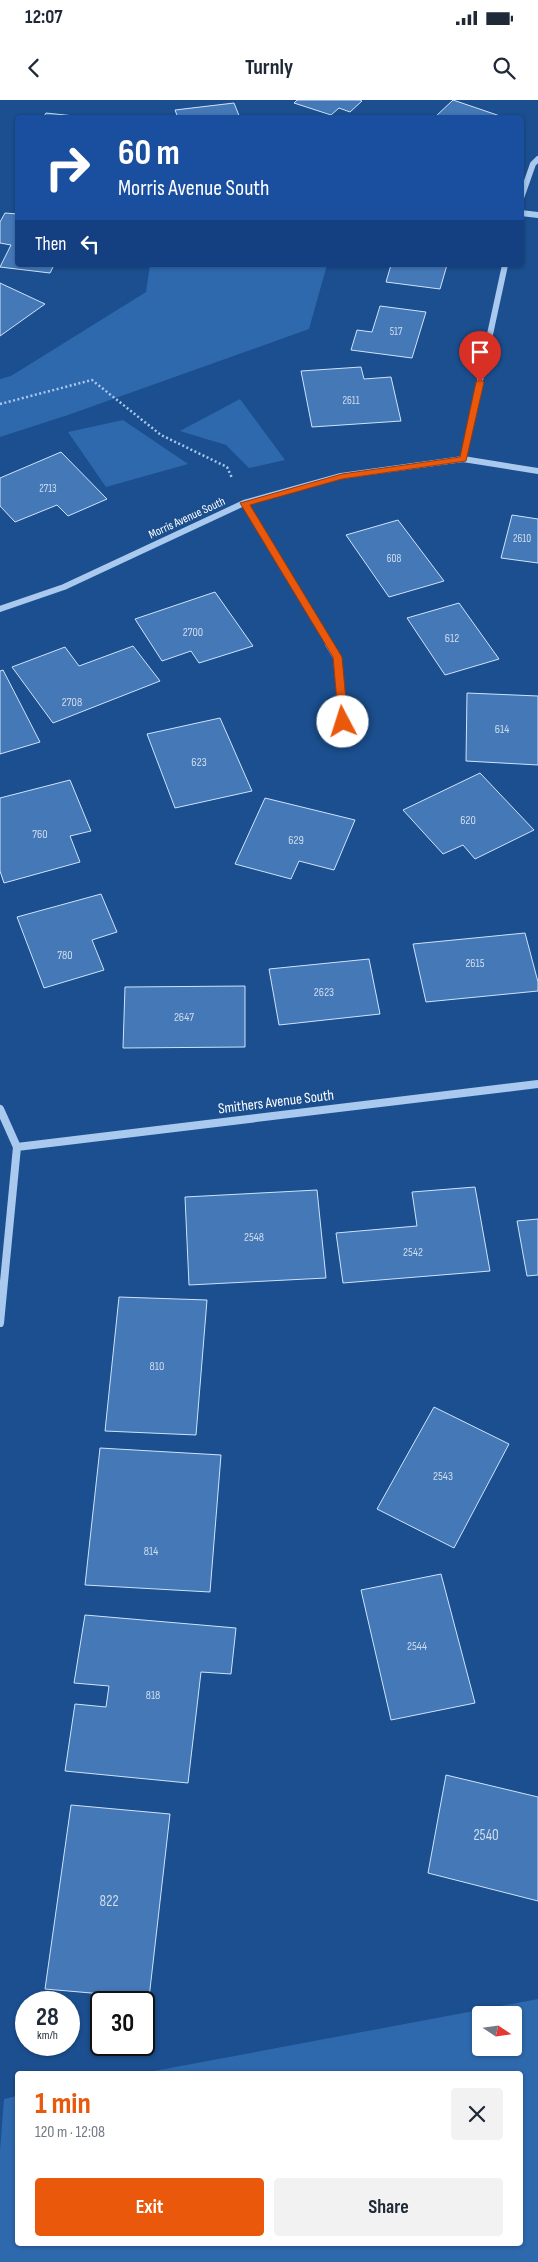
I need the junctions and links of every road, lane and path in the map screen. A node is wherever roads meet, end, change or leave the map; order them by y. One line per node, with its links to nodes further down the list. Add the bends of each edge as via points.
1 (538, 159): 2 (street)
2 (524, 190)
3 (524, 213): 4 (street)
4 (538, 215)
5 (505, 267): 7 (street)
6 (0, 404): 9 (path, via 92,380 161,435 227,467)
7 (463, 459): 8 (street, Morris Avenue South); 9 (street, Morris Avenue South, via 342,476)
8 (538, 471)
9 (244, 503): 10 (street, Morris Avenue South, via 64,587); 11 (street, via 338,657)
10 (0, 609)
11 (343, 722)
12 (538, 1084): 14 (street, Smithers Avenue South)
13 (0, 1109): 14 (street)
14 (17, 1147): 15 (street)
15 (0, 1323)

